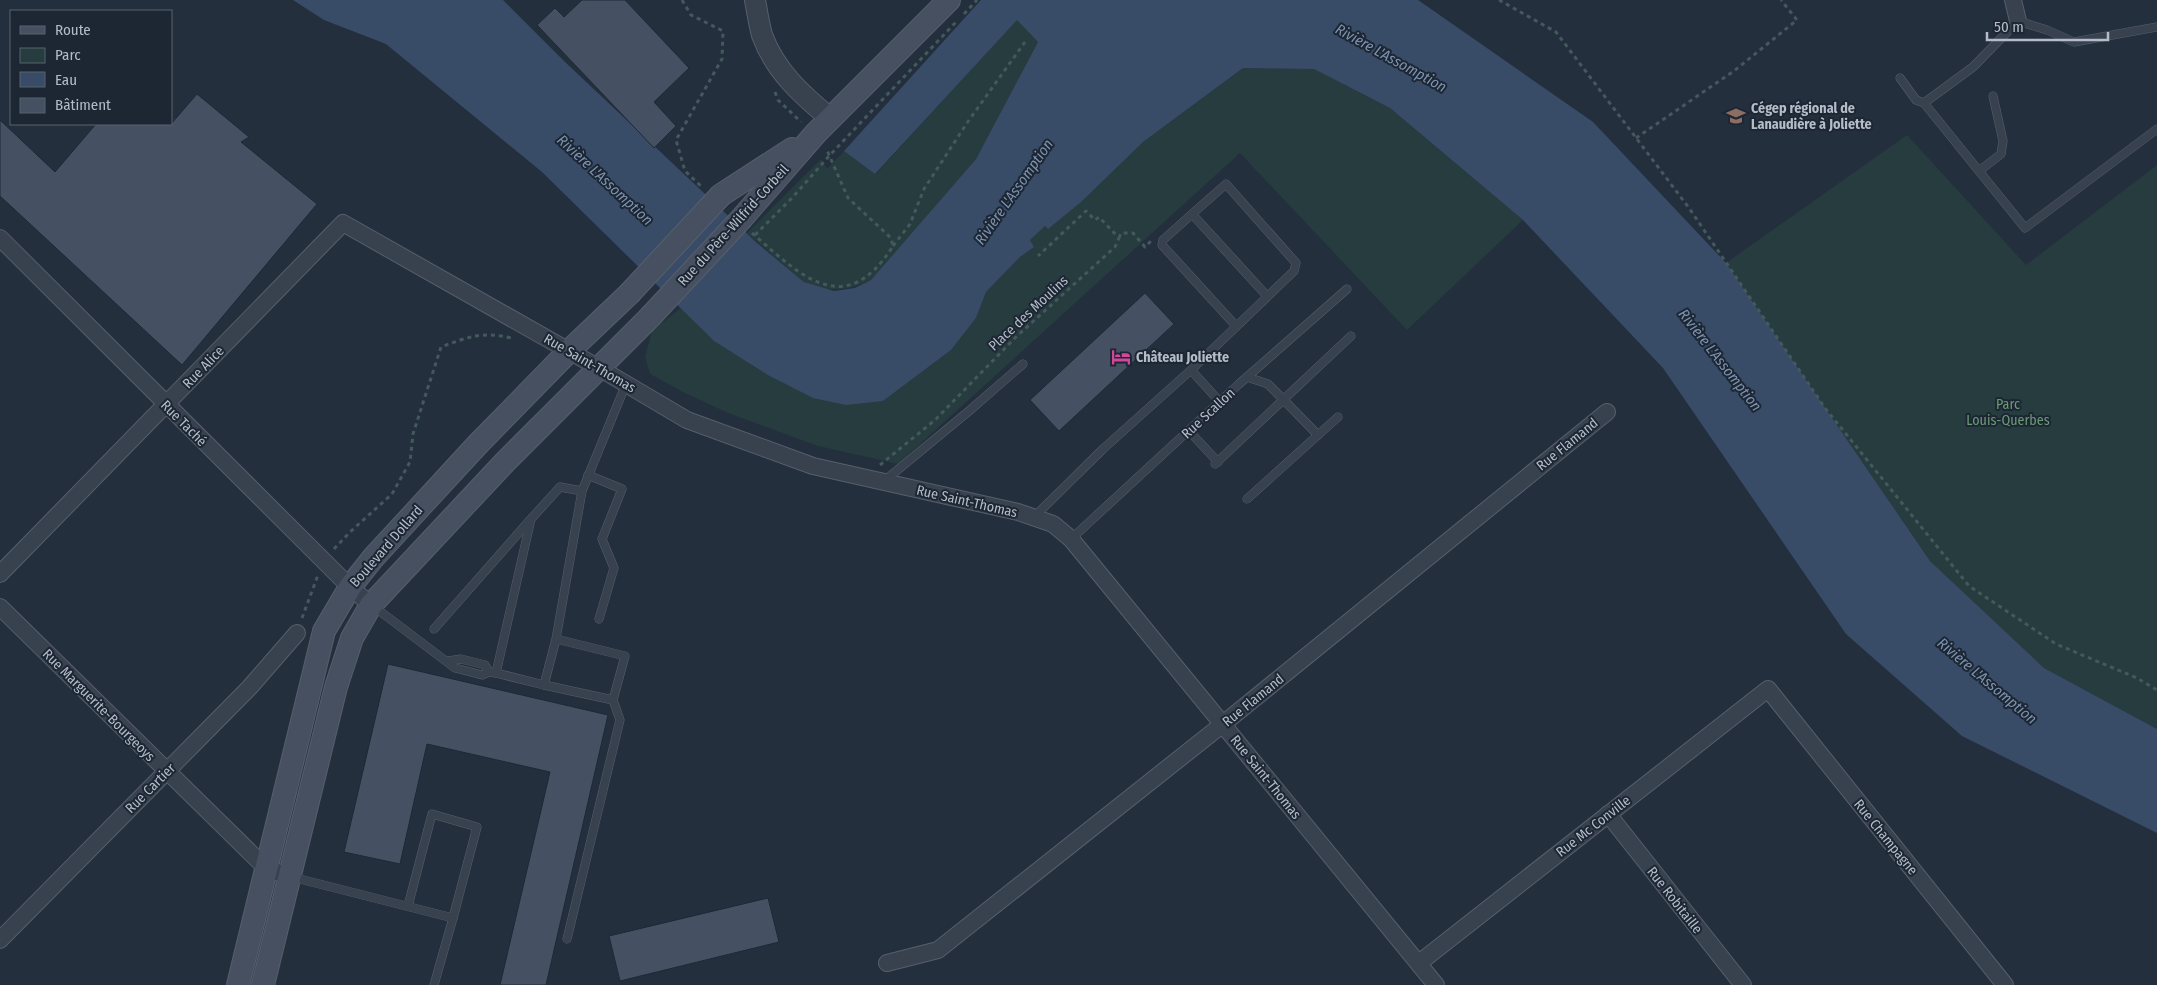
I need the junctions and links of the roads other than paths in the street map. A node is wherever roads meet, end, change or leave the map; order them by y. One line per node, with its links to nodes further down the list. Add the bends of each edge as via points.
1 (755, 0): 9 (street, via 762,34 783,74)
2 (949, 0): 9 (main road, Rue du Père-Wilfrid-Corbeil)
3 (2013, 0): 4 (street)
4 (2018, 22): 5 (lane, via 2074,42); 8 (lane, via 1973,67)
5 (2157, 27)
6 (1900, 78): 8 (lane, via 1916,100)
7 (1993, 96): 11 (lane, via 2003,141 2001,154)
8 (1924, 103): 11 (lane)
9 (824, 126): 16 (main road, Rue du Père-Wilfrid-Corbeil, bridge, via 715,194); 18 (main road, Rue du Père-Wilfrid-Corbeil, bridge, via 748,227)
10 (2157, 129): 11 (lane, via 2025,228)
11 (1979, 171)
12 (1192, 214): 17 (lane); 17 (lane, via 1226,184 1296,263 1294,271); 19 (lane, via 1163,240 1162,245)
13 (342, 223): 21 (street, Rue Saint-Thomas); 29 (street, Rue Alice)
14 (0, 238): 29 (street, Rue Taché)
15 (1347, 289): 25 (lane, Rue Scallon)
16 (629, 294): 21 (main road, Boulevard Dollard)
17 (1267, 296): 19 (lane)
18 (650, 317): 23 (main road, Boulevard Dollard)
19 (1236, 326): 24 (lane)
20 (1351, 336): 27 (lane)
21 (569, 351): 23 (street, Rue Saint-Thomas); 42 (main road, Boulevard Dollard, via 478,444)
22 (1023, 364): 35 (lane)
23 (599, 368): 26 (street, Rue Saint-Thomas); 43 (main road, Boulevard Dollard, via 505,462)
24 (1191, 370): 28 (lane); 39 (lane, via 1103,449)
25 (1248, 377): 27 (lane, via 1268,384); 28 (lane, Rue Scallon)
26 (626, 384): 34 (lane); 35 (street, Rue Saint-Thomas, via 687,420 813,466)
27 (1285, 400): 32 (lane, via 1216,463); 33 (lane)
28 (1220, 402): 32 (lane, Rue Scallon)
29 (166, 405): 41 (street, Rue Alice); 42 (street, Rue Taché)
30 (1607, 412): 53 (street, Rue Flamand)
31 (1338, 417): 33 (lane)
32 (1188, 431): 40 (lane, Rue Scallon)
33 (1318, 435): 37 (lane)
34 (588, 475): 36 (lane); 45 (lane, via 622,490 602,539 614,568)
35 (883, 482): 39 (street, Rue Saint-Thomas)
36 (582, 490): 38 (lane, via 560,487); 48 (lane)
37 (1246, 499)
38 (531, 518): 46 (lane); 49 (lane)
39 (1034, 518): 40 (street, Rue Saint-Thomas, via 1053,524)
40 (1071, 539): 53 (street, Rue Saint-Thomas)
41 (0, 574)
42 (350, 587): 43 (street, Rue Taché); 56 (main road, Boulevard Dollard, via 324,632)
43 (371, 605): 49 (lane, via 448,661 461,659 485,664); 57 (main road, Boulevard Dollard, via 352,638 336,687)
44 (0, 607): 54 (street, Rue Marguerite-Bourgeoys)
45 (599, 619)
46 (434, 628)
47 (297, 633): 54 (street, Rue Cartier, via 250,687)
48 (556, 639): 50 (lane); 52 (lane, via 625,656)
49 (493, 673): 50 (lane)
50 (544, 685): 52 (lane)
51 (1768, 689): 55 (street, Rue Mc Conville); 69 (street, Rue Champagne)
52 (613, 700): 60 (lane, via 620,720)
53 (1223, 724): 62 (street, Rue Flamand, via 938,950); 63 (street, Rue Saint-Thomas)
54 (167, 771): 56 (street, Rue Marguerite-Bourgeoys); 61 (street, Rue Cartier)
55 (1608, 814): 63 (street, Rue Mc Conville); 68 (street, Rue Robitaille)
56 (266, 869): 57 (street, Rue Marguerite-Bourgeoys); 64 (main road, Boulevard Dollard)
57 (290, 876): 58 (lane); 65 (main road, Boulevard Dollard)
58 (408, 906): 59 (lane); 59 (lane, via 432,814 477,827)
59 (453, 918): 66 (lane)
60 (567, 939)
61 (0, 940)
62 (886, 963)
63 (1419, 963): 67 (street, Rue Saint-Thomas)
64 (238, 985)
65 (263, 985)
66 (434, 985)
67 (1436, 985)
68 (1743, 985)
69 (2005, 985)

